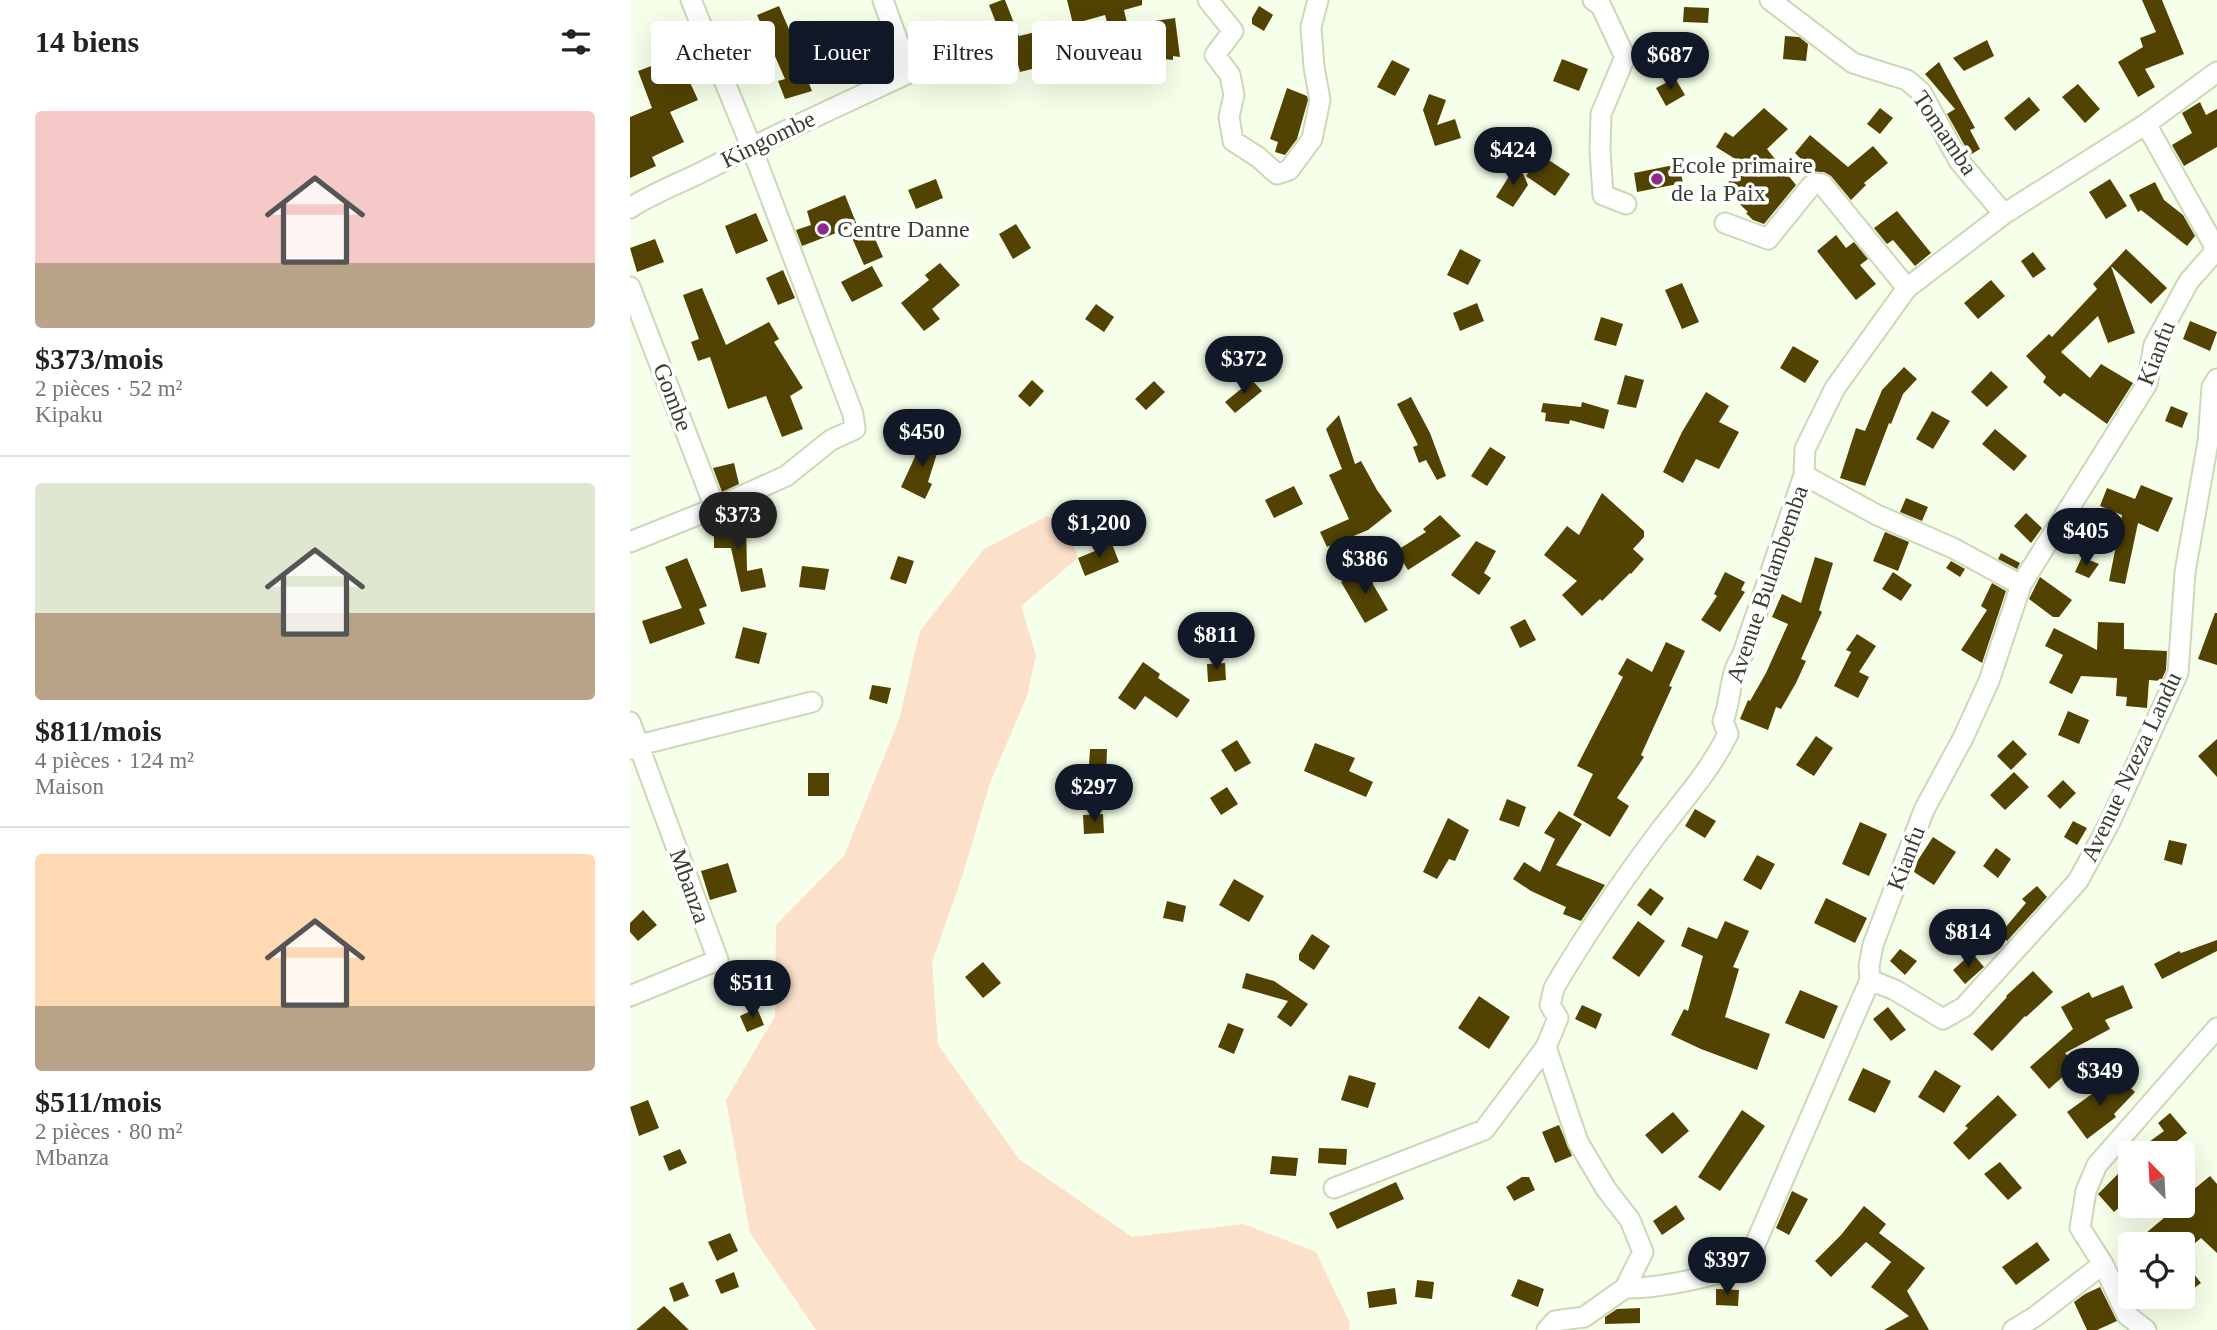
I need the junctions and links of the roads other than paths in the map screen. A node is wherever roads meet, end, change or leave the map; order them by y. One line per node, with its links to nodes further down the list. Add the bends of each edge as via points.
1 (691, 0): 9 (street)
2 (883, 0): 9 (street, Kingombe, via 907,74)
3 (1208, 0): 4 (street, via 1233,31 1215,55 1230,75 1233,141 1277,174 1289,170 1312,139 1320,100 1311,27)
4 (1318, 0)
5 (1592, 0): 10 (street, via 1601,6 1625,57 1601,114 1600,151 1602,195)
6 (1770, 0): 12 (street, Tomamba, via 1853,63 1914,85 1959,161)
7 (2217, 72): 8 (street, Avenue Bulambemba)
8 (2146, 124): 12 (street, Avenue Bulambemba); 20 (street, Kianfu, via 2214,245 2213,254 2189,281 2154,345 2147,384)
9 (751, 146): 11 (street, Kingombe); 18 (street, via 855,429 831,440 786,476)
10 (1626, 204)
11 (630, 208)
12 (2004, 214): 15 (street, Avenue Bulambemba)
13 (1725, 223): 15 (street, via 1768,239 1811,186 1822,184)
14 (630, 287): 18 (street, Gombe)
15 (1907, 288): 17 (street, Avenue Bulambemba, via 1835,388 1805,449)
16 (2217, 379): 24 (street, Avenue Nzeza Landu, via 2212,387 2208,442 2185,572 2178,673 2078,881 1964,1007 1943,1019)
17 (1804, 475): 20 (street); 27 (street, Avenue Bulambemba, via 1742,656 1734,667 1723,721 1728,734 1685,801 1625,878 1554,988 1550,1005 1558,1018)
18 (715, 508): 19 (street)
19 (630, 542)
20 (2021, 585): 24 (street, Kianfu, via 1989,681 1924,810 1873,945)
21 (812, 702): 23 (street)
22 (630, 722): 23 (street, Mbanza)
23 (634, 747): 25 (street, Mbanza, via 719,960)
24 (1870, 980): 30 (street, Kianfu, via 1747,1263 1672,1282)
25 (630, 996)
26 (2217, 1028): 29 (street, via 2097,1165 2089,1180 2080,1228)
27 (1546, 1047): 28 (street, Avenue Bulambemba, via 1484,1130); 30 (street, via 1578,1142 1630,1220 1643,1252)
28 (1334, 1188)
29 (2103, 1264): 32 (street); 33 (street, via 2127,1315)
30 (1625, 1288): 31 (street, via 1584,1317 1555,1321)
31 (1547, 1330)
32 (2013, 1330)
33 (2146, 1330)

